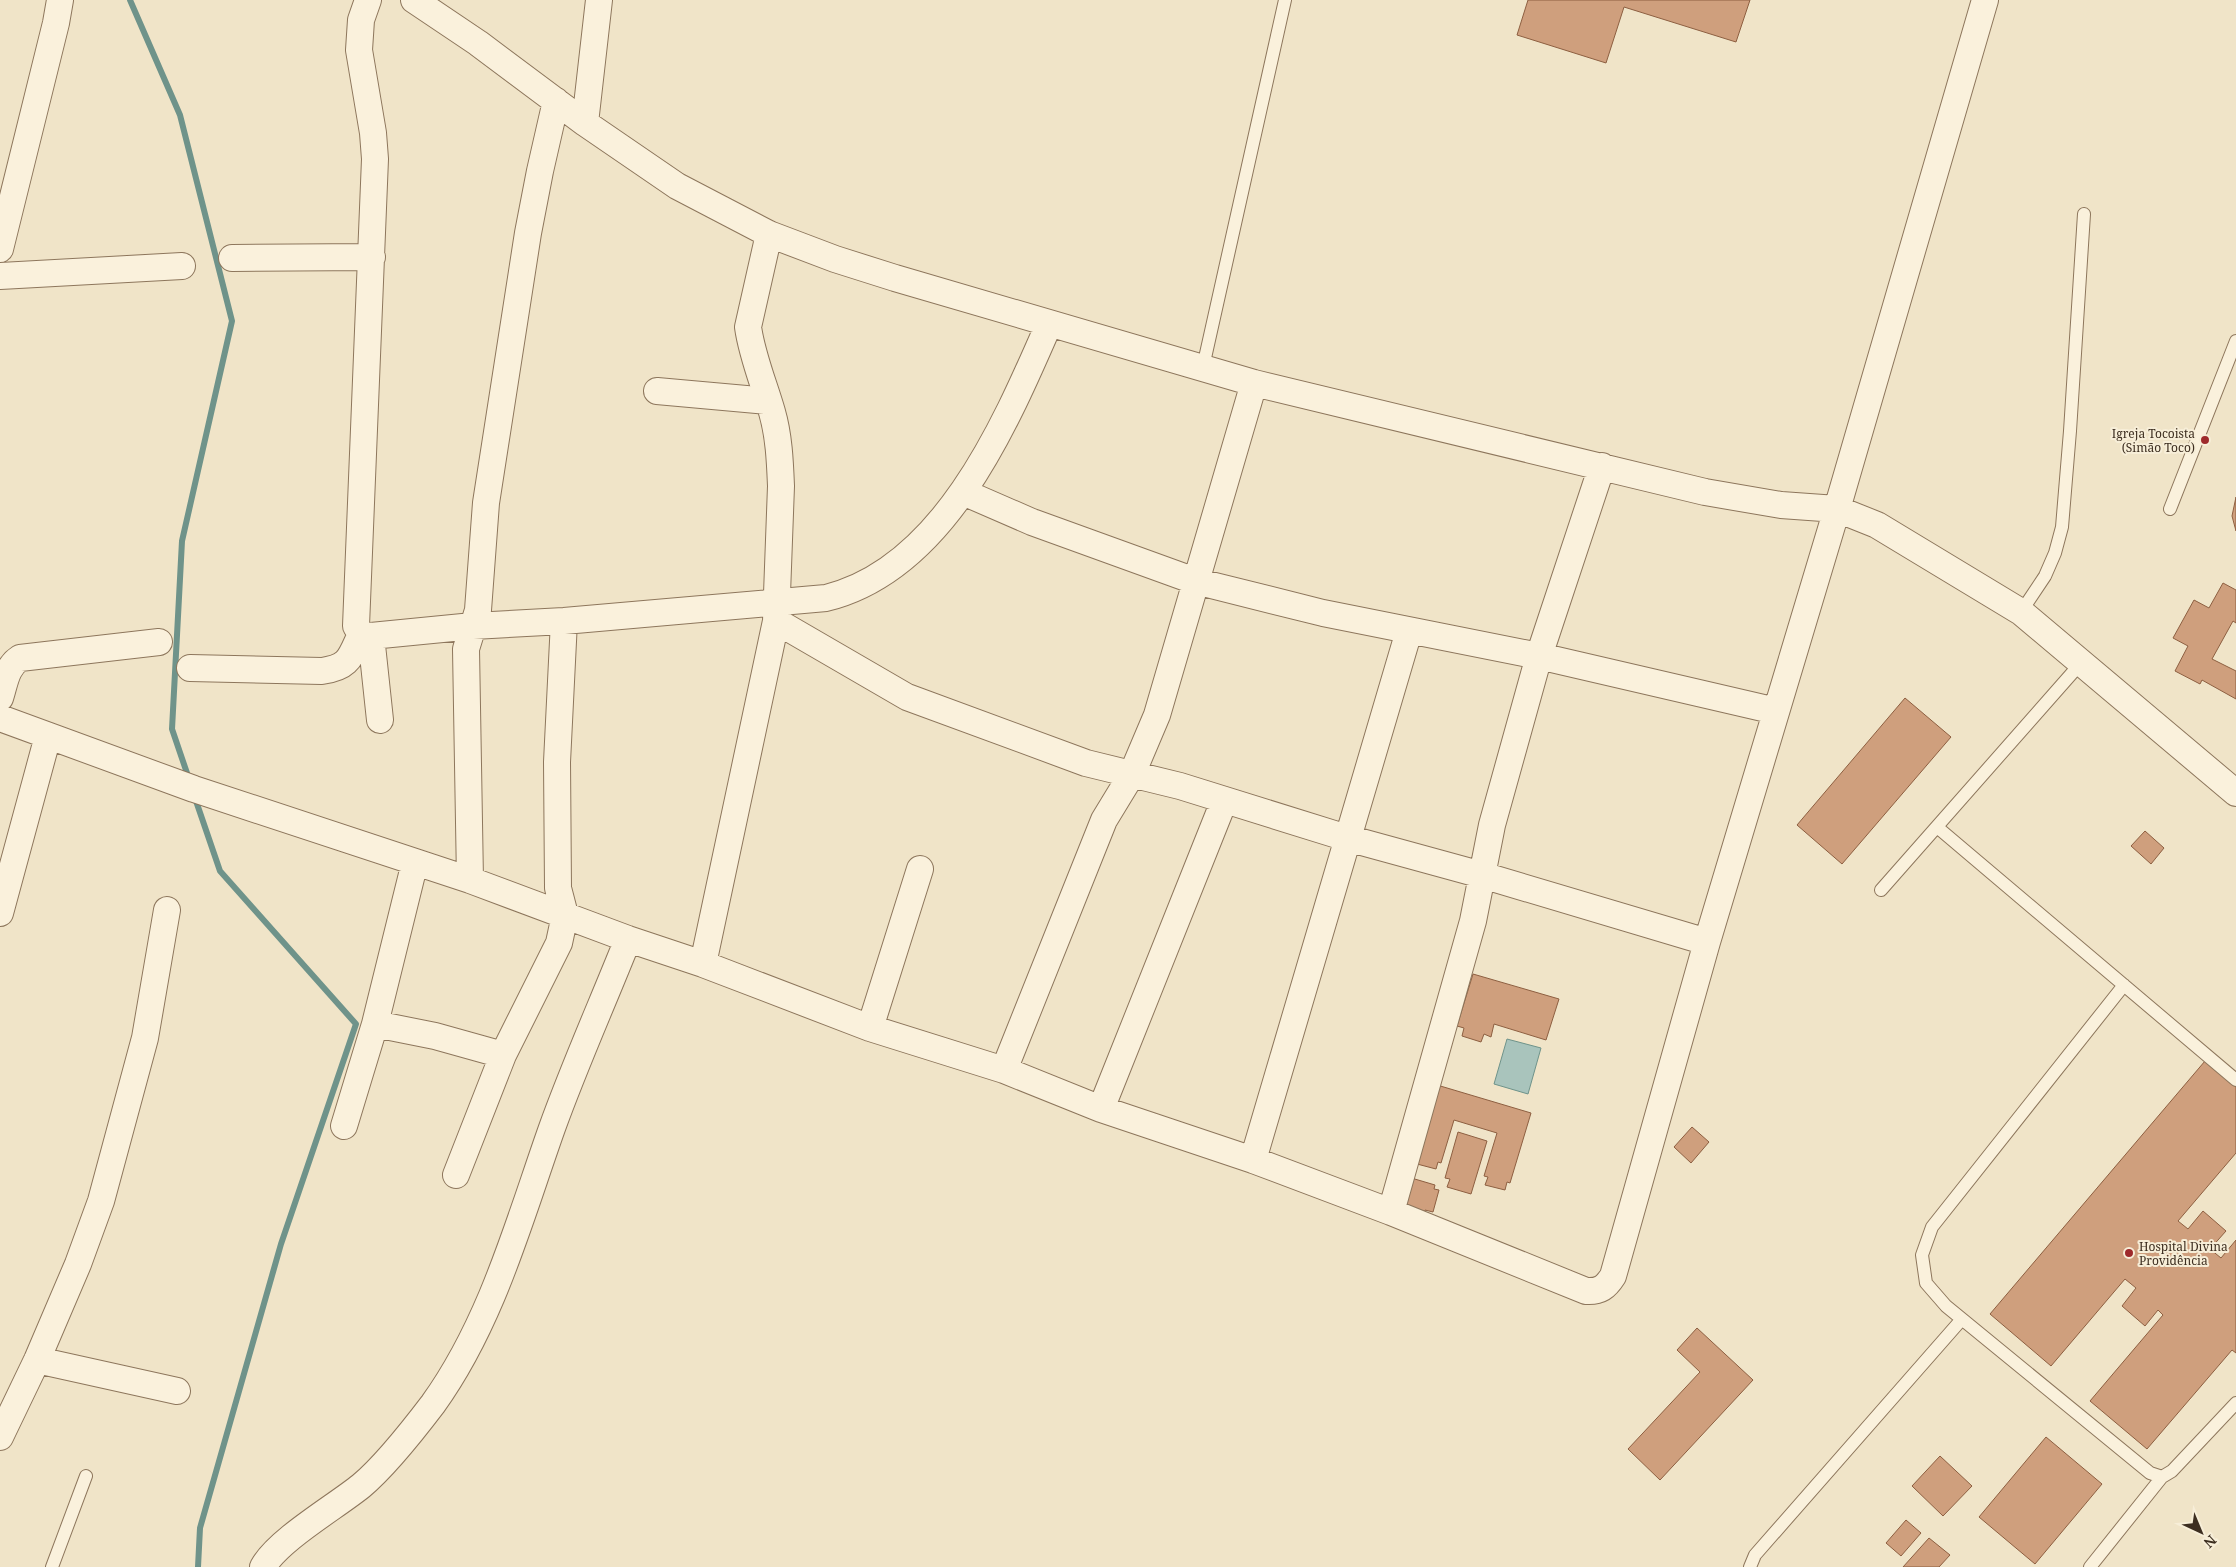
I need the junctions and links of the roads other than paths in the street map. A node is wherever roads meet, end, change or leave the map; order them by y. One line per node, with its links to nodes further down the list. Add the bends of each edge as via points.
1 (60, 0): 11 (street)
2 (368, 0): 12 (street, via 361,20 359,50 375,159)
3 (414, 0): 7 (street)
4 (599, 0): 8 (street)
5 (1285, 0): 18 (lane)
6 (1984, 0): 24 (street)
7 (556, 101): 8 (street); 30 (street, via 528,233 486,503 478,610)
8 (585, 123): 10 (street, via 677,186)
9 (2084, 214): 28 (lane, via 2062,527 2045,576)
10 (769, 234): 16 (street, via 852,264); 21 (street, via 748,327)
11 (0, 248)
12 (372, 257): 13 (street); 32 (street, via 356,626)
13 (232, 258)
14 (182, 266): 15 (street)
15 (0, 276)
16 (1049, 324): 18 (street); 23 (street, via 1021,390 978,471)
17 (2236, 341): 25 (lane)
18 (1203, 367): 19 (street)
19 (1254, 383): 22 (street); 26 (street)
20 (657, 390): 21 (street)
21 (768, 401): 27 (street, via 777,439 781,486)
22 (1602, 466): 24 (street, via 1705,492 1781,506); 34 (street)
23 (963, 492): 26 (street, via 1032,522); 27 (street, via 923,540 867,583 843,594)
24 (1837, 509): 28 (street, via 1877,525); 38 (street)
25 (2170, 509)
26 (1195, 581): 31 (street); 42 (street, via 1157,715)
27 (777, 612): 29 (street); 42 (street, via 888,687 930,707 1086,763); 57 (street)
28 (2020, 612): 35 (street)
29 (564, 622): 30 (street); 54 (street, via 557,762 558,888)
30 (473, 626): 32 (street); 50 (street, via 466,649)
31 (1409, 631): 34 (street); 46 (street)
32 (366, 635): 36 (street, via 338,669); 40 (street)
33 (159, 642): 37 (street, via 20,658 8,670)
34 (1539, 656): 38 (street); 49 (street, via 1492,825)
35 (2081, 663): 43 (street); 45 (lane)
36 (190, 668)
37 (0, 698)
38 (1776, 711): 56 (street)
39 (0, 718): 41 (street)
40 (380, 720)
41 (48, 736): 47 (street, via 194,789); 53 (street)
42 (1132, 774): 44 (street); 62 (street, via 1104,820)
43 (2236, 793)
44 (1224, 801): 46 (street); 64 (street)
45 (1937, 827): 51 (lane); 58 (lane)
46 (1347, 838): 49 (street); 66 (street)
47 (415, 862): 50 (street); 59 (street)
48 (920, 869): 60 (street)
49 (1482, 875): 56 (street); 68 (street, via 1473,921)
50 (470, 880): 54 (street)
51 (1882, 890)
52 (167, 910): 70 (street, via 145,1038 101,1201)
53 (0, 913)
54 (565, 915): 55 (street); 61 (street, via 558,943)
55 (628, 939): 57 (street); 77 (street, via 555,1120 492,1296 445,1384 369,1478 276,1550)
56 (1707, 942): 68 (street, via 1613,1276 1606,1286 1597,1292 1586,1291)
57 (703, 964): 60 (street)
58 (2124, 985): 63 (lane); 69 (lane, via 1932,1227 1922,1255 1926,1284)
59 (375, 1024): 61 (street); 65 (street)
60 (870, 1028): 62 (street)
61 (503, 1055): 67 (street)
62 (1004, 1070): 64 (street)
63 (2236, 1080)
64 (1101, 1109): 66 (street)
65 (344, 1126)
66 (1253, 1160): 68 (street)
67 (456, 1175)
68 (1391, 1212)
69 (1962, 1319): 75 (lane, via 2150,1473); 78 (lane, via 1755,1555)
70 (37, 1360): 71 (street); 73 (street)
71 (177, 1391)
72 (2236, 1403): 75 (lane, via 2172,1471)
73 (0, 1437)
74 (86, 1476): 76 (lane)
75 (2162, 1477): 79 (lane)
76 (52, 1567)
77 (263, 1567)
78 (1750, 1567)
79 (2090, 1567)

